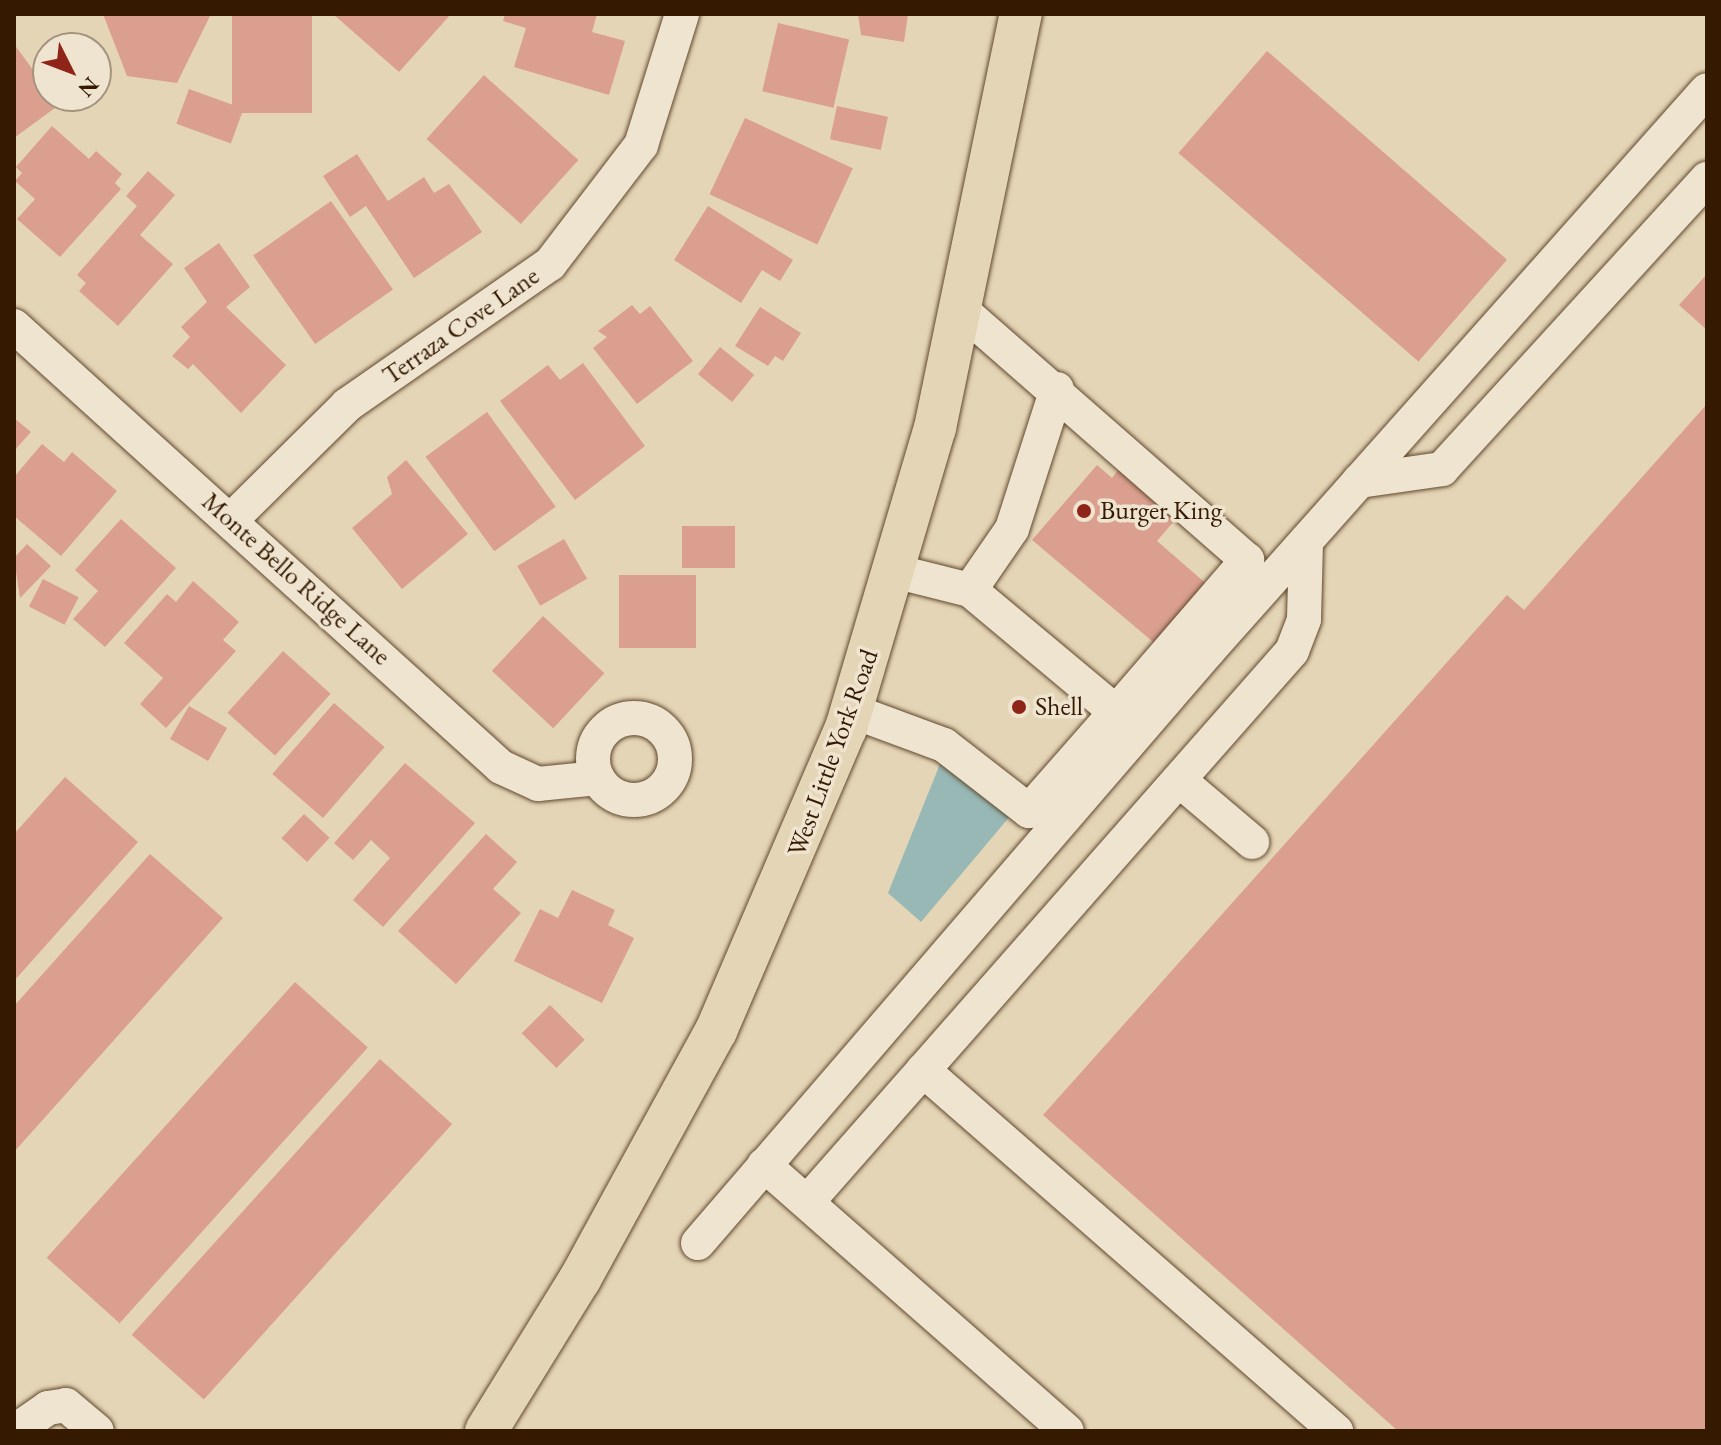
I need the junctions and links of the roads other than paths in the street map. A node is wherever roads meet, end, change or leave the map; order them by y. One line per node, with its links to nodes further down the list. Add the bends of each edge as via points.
1 (682, 14): 9 (street, Terraza Cove Lane, via 641,145 550,264 347,405)
2 (1021, 14): 5 (main road, West Little York Road)
3 (1707, 90): 8 (street)
4 (1707, 179): 8 (street, via 1442,469)
5 (963, 311): 7 (street); 11 (main road, West Little York Road)
6 (14, 326): 9 (street, Monte Bello Ridge Lane)
7 (1057, 389): 12 (street, via 1012,529); 14 (street, via 1247,560)
8 (1359, 481): 10 (street)
9 (232, 519): 15 (street, Monte Bello Ridge Lane, via 501,767 538,784)
10 (1306, 541): 16 (street, via 1304,619 1292,651); 19 (street)
11 (898, 572): 12 (street); 13 (main road, West Little York Road)
12 (970, 590): 14 (street)
13 (852, 711): 14 (street, via 944,745 1029,811); 24 (main road, West Little York Road, via 716,1031)
14 (1116, 712)
15 (598, 778)
16 (1179, 780): 17 (street); 18 (street)
17 (1252, 842)
18 (923, 1070): 20 (street); 26 (street)
19 (764, 1165): 20 (street); 21 (street)
20 (809, 1200): 25 (street)
21 (698, 1243)
22 (19, 1421): 23 (street, via 66,1405)
23 (97, 1431)
24 (486, 1431)
25 (1067, 1431)
26 (1336, 1431)

